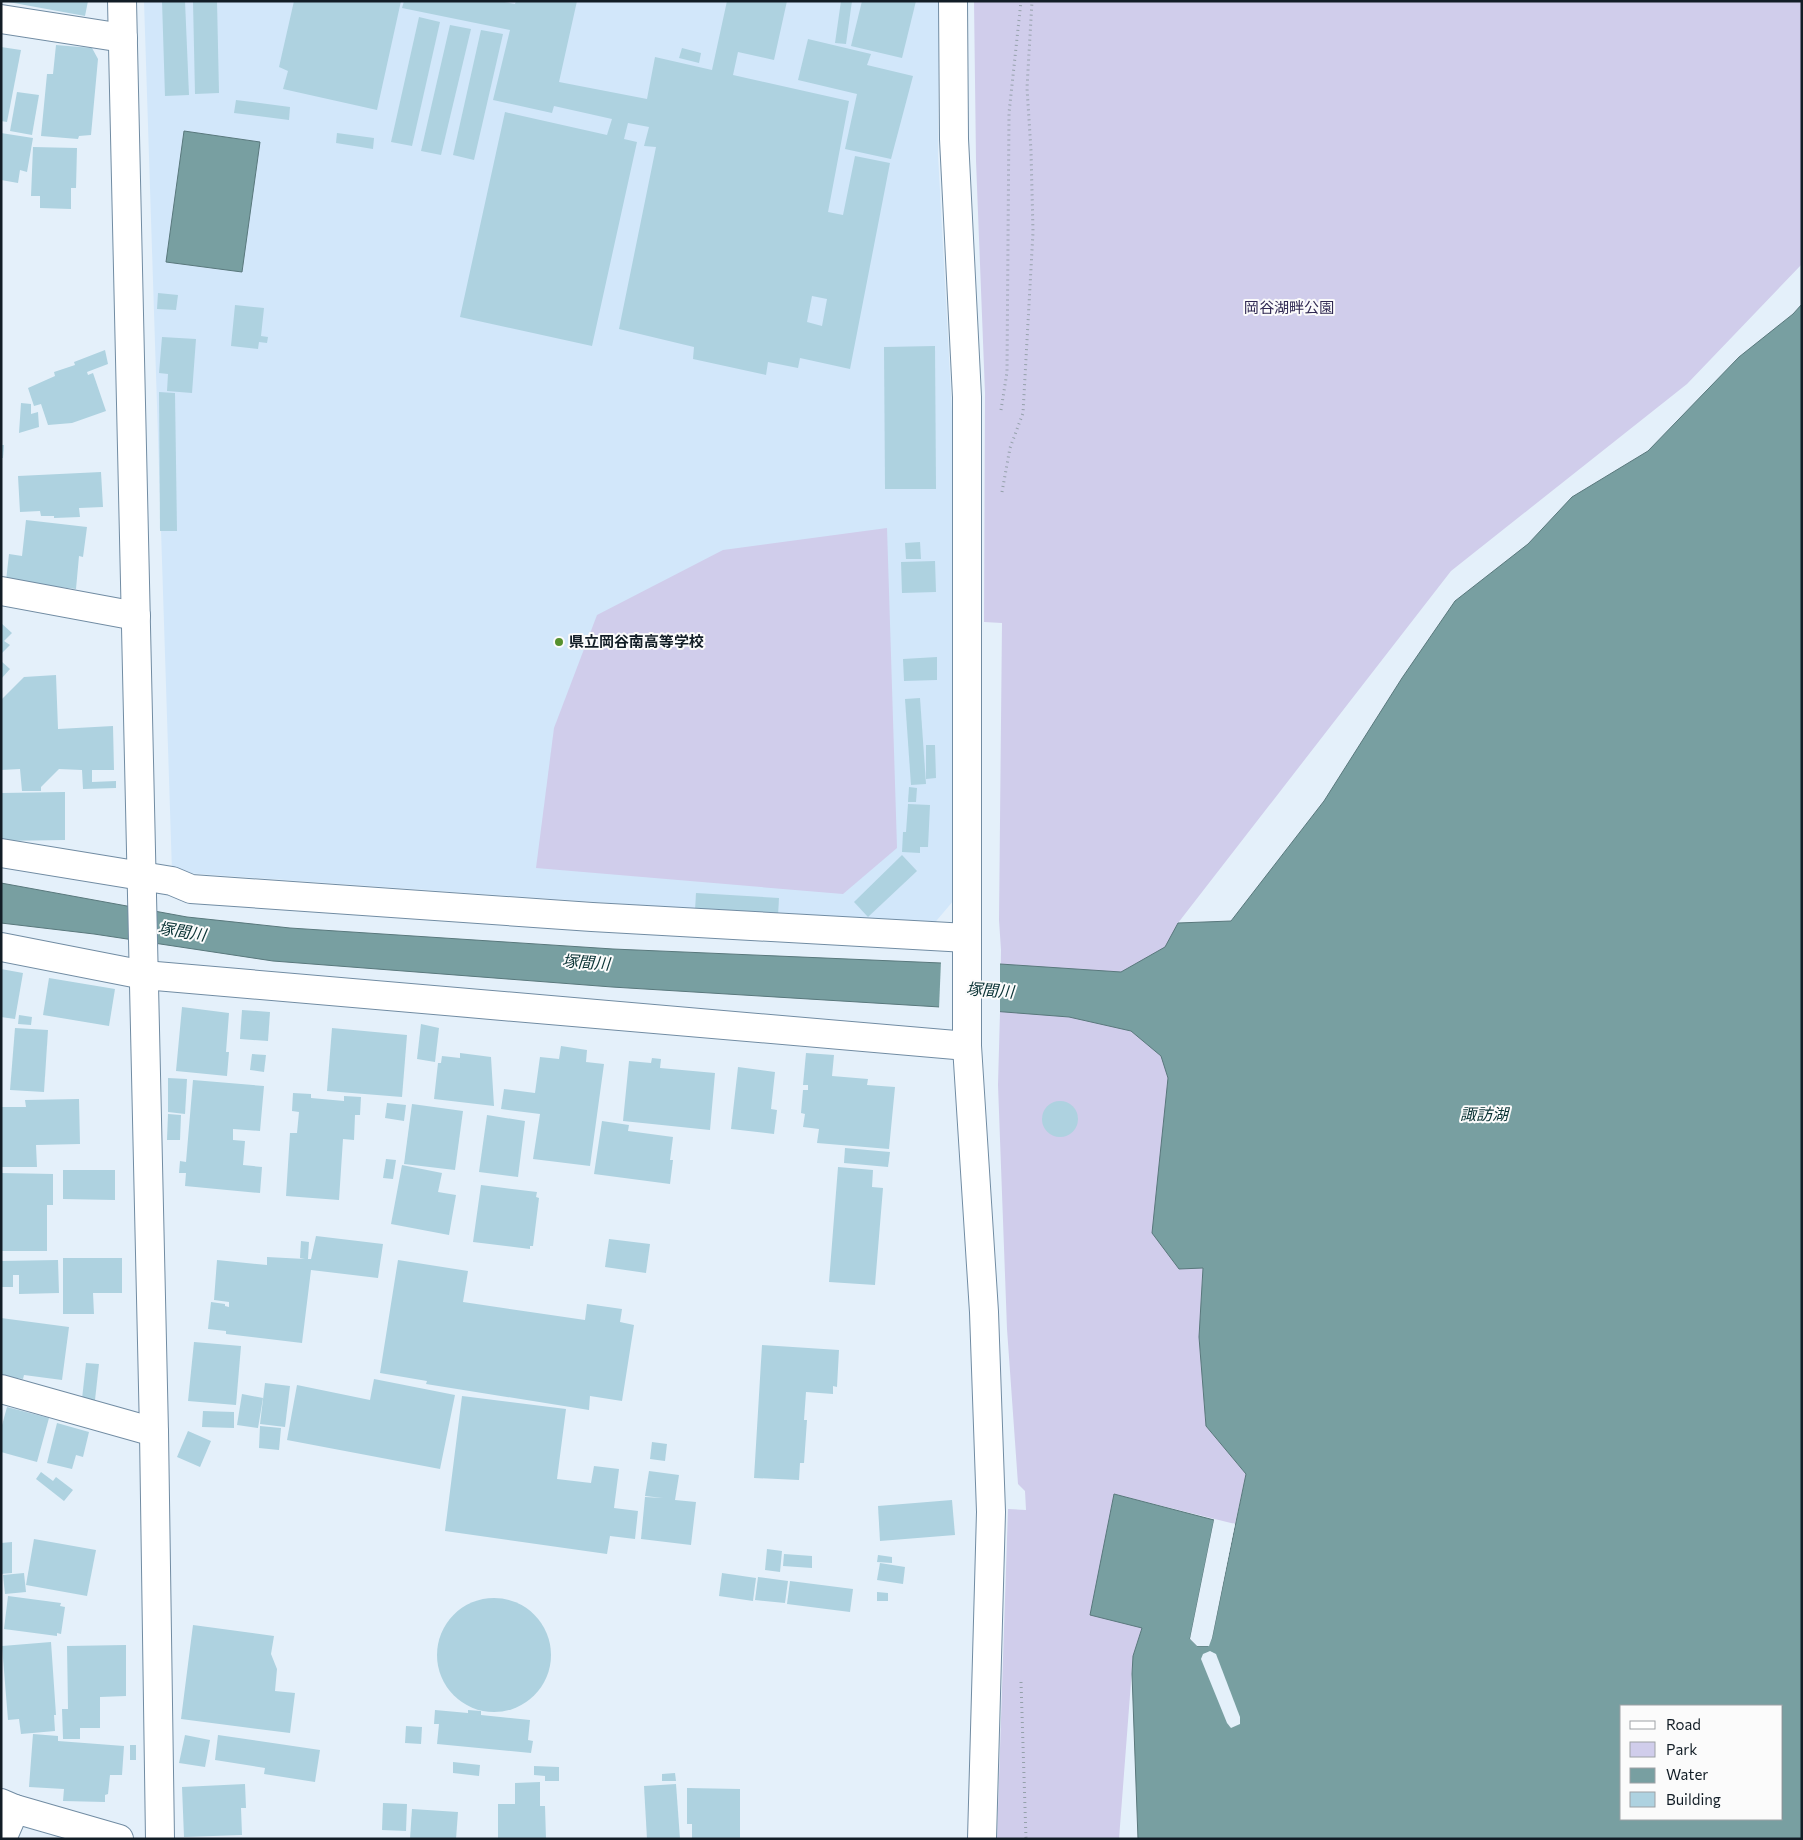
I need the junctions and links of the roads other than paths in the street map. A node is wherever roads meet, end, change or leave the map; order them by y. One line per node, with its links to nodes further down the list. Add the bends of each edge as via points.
1 (122, 1): 4 (street)
2 (953, 1): 9 (street, via 954,139 967,397)
3 (1, 18): 4 (street)
4 (123, 38): 6 (street)
5 (1, 591): 6 (street)
6 (136, 616): 8 (street)
7 (1, 853): 8 (street)
8 (141, 880): 9 (street, via 172,881 191,889); 11 (street)
9 (967, 945): 12 (street)
10 (1, 947): 11 (street)
11 (143, 966): 12 (street); 14 (street)
12 (967, 1036): 19 (street, via 984,1312 991,1512)
13 (1, 1388): 14 (street)
14 (154, 1432): 18 (street)
15 (8, 1806): 16 (street); 17 (street)
16 (2, 1839)
17 (119, 1839)
18 (160, 1839)
19 (982, 1839)

